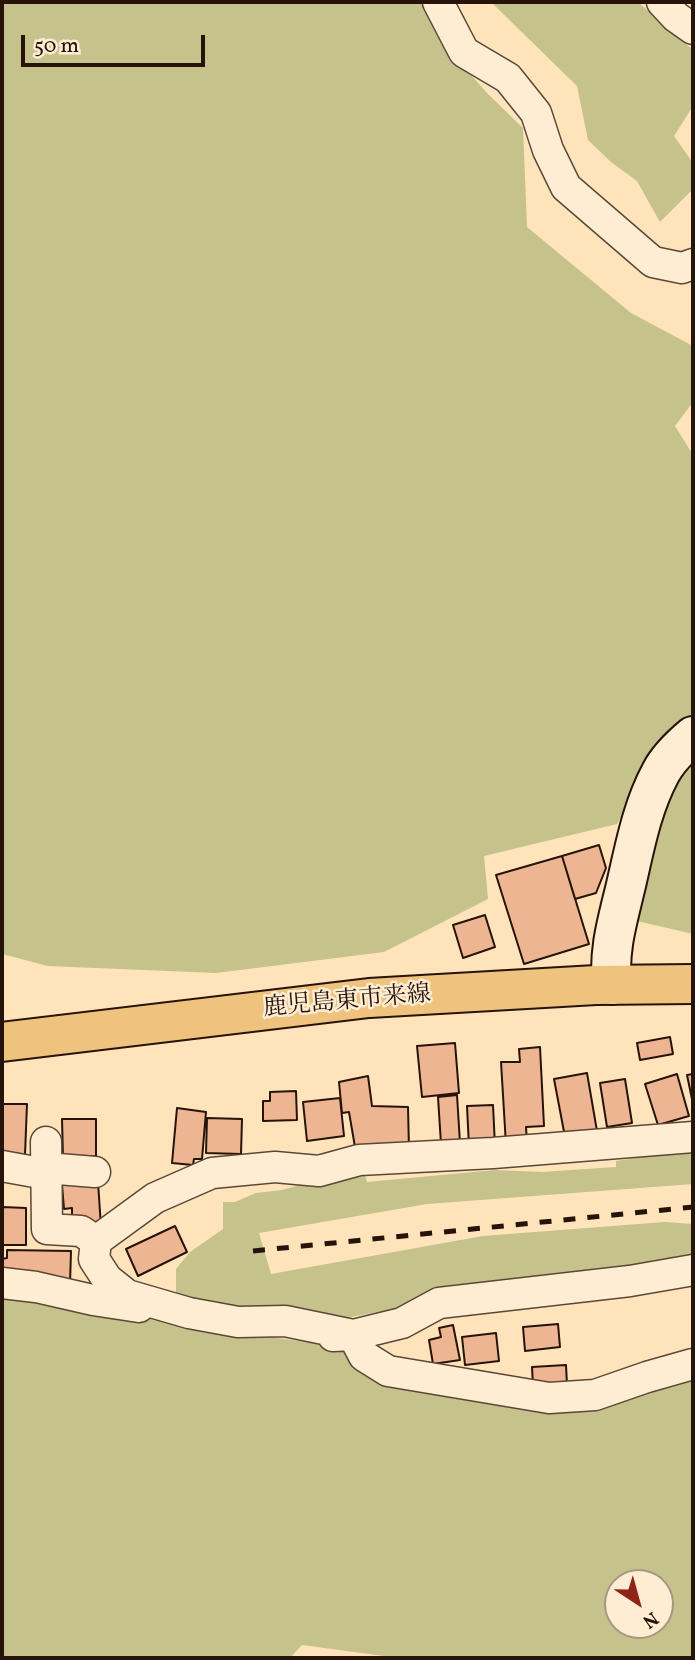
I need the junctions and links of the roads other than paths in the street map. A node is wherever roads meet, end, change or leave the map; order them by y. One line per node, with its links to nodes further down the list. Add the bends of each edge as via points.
1 (438, 2): 4 (street, via 464,52 508,78 536,113 566,187 653,262 682,268)
2 (662, 2): 3 (street)
3 (693, 29)
4 (693, 264)
5 (693, 736): 7 (street, via 662,771 639,825 609,962)
6 (693, 984): 7 (main road, 鹿児島東市来線)
7 (612, 985): 8 (main road, 鹿児島東市来線, via 369,998)
8 (2, 1042)
9 (693, 1137): 13 (street, via 359,1160 319,1171 275,1167 212,1173 155,1198)
10 (46, 1161): 11 (street); 12 (street); 13 (street, via 47,1228 81,1231)
11 (2, 1166)
12 (95, 1172)
13 (96, 1241): 16 (street, via 94,1259 107,1279 127,1295 238,1322 285,1321)
14 (693, 1270): 16 (street, via 439,1303 402,1323)
15 (2, 1283): 16 (street, via 137,1306 188,1320 308,1338)
16 (353, 1335): 17 (street, via 365,1356 388,1371 549,1398 595,1395)
17 (693, 1364)

